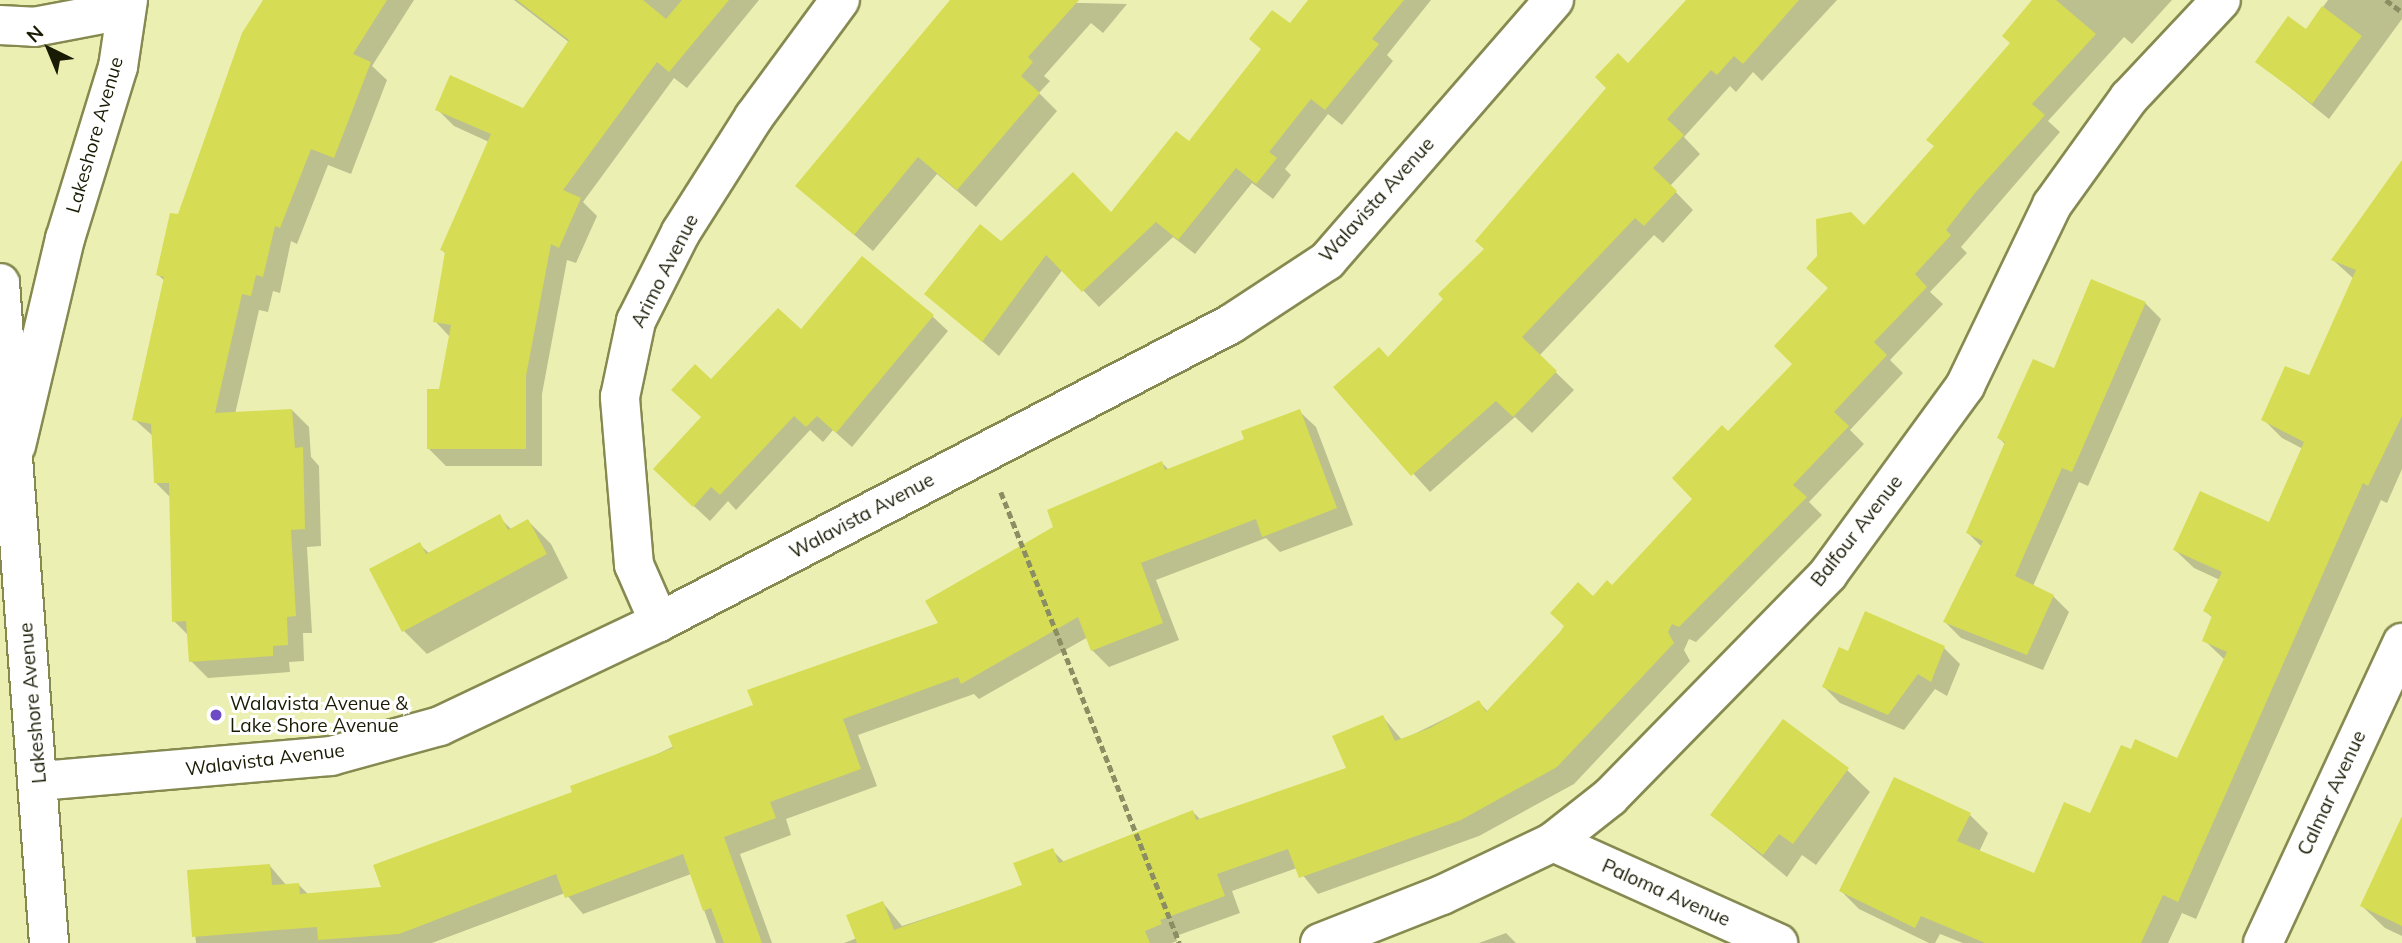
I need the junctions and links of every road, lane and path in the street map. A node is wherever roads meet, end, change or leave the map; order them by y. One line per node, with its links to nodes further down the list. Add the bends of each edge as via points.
1 (840, 0): 11 (street, Arimo Avenue, via 747,128 681,232 636,321 620,397 634,565)
2 (1554, 0): 9 (street, Walavista Avenue, via 1327,261 1231,324)
3 (2221, 0): 14 (street, Balfour Avenue, via 2129,98 2052,205 1965,386 1828,574 1610,797)
4 (2386, 0): 6 (path)
5 (126, 5): 7 (street, Lakeshore Avenue, via 34,27); 10 (street, Lakeshore Avenue, via 118,67 65,239)
6 (2402, 12)
7 (0, 25)
8 (0, 284): 10 (street, Lakeshore Avenue)
9 (985, 452): 11 (street, Walavista Avenue); 16 (path)
10 (6, 462): 13 (street, Lakeshore Avenue)
11 (659, 622): 13 (street, Walavista Avenue, via 440,726 331,756)
12 (2402, 643): 19 (street, Calmar Avenue)
13 (40, 782): 15 (street, Lakeshore Avenue)
14 (1553, 842): 17 (street, Balfour Avenue, via 1442,895); 18 (street, Paloma Avenue)
15 (49, 943)
16 (1180, 943)
17 (1321, 943)
18 (1778, 943)
19 (2263, 943)

